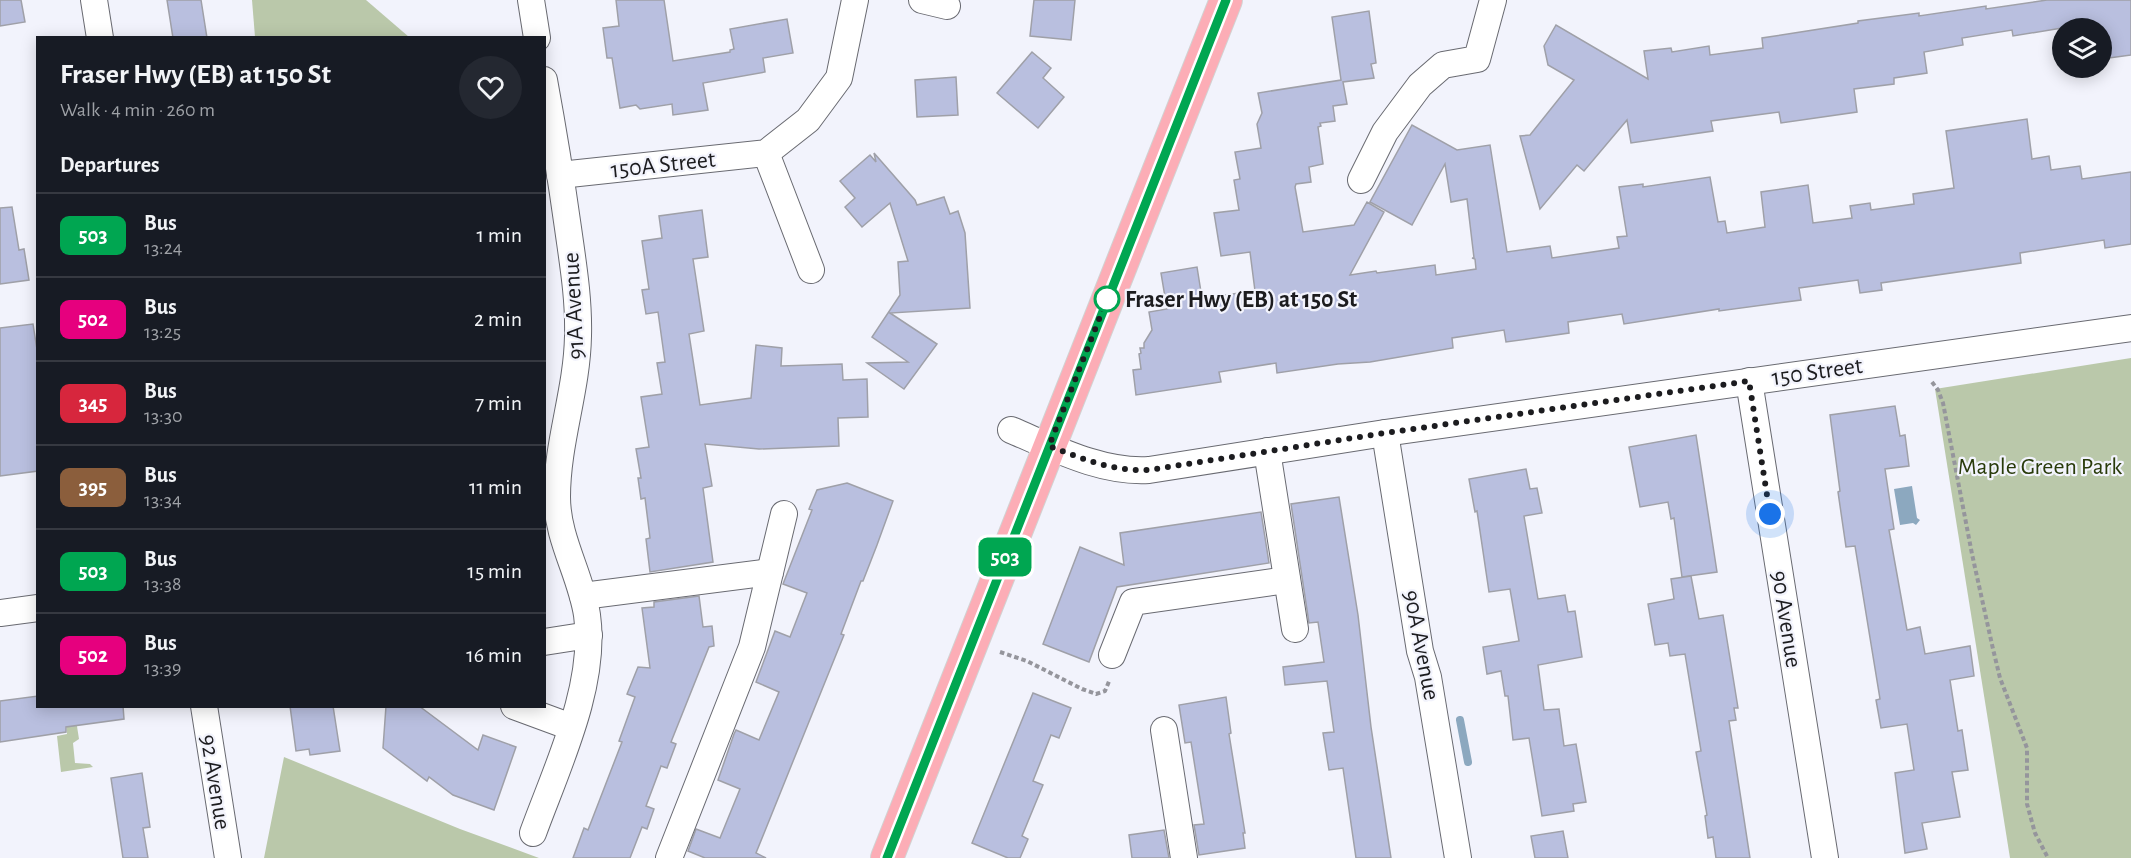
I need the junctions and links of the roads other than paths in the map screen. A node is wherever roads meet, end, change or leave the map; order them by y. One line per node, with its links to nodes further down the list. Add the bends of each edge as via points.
1 (94, 0): 8 (street)
2 (531, 0): 9 (street)
3 (855, 0): 11 (street, via 839,78 808,120)
4 (922, 0): 7 (street)
5 (1226, 0): 19 (main road)
6 (1493, 0): 13 (street, via 1477,59 1443,65 1420,85 1385,132)
7 (947, 6)
8 (100, 36)
9 (537, 36)
10 (546, 92): 12 (street, 91A Avenue)
11 (766, 153): 12 (street, 150A Street); 14 (street)
12 (560, 175): 24 (street, 91A Avenue, via 576,287 578,338 576,371 557,471 557,504 566,548)
13 (1361, 180)
14 (812, 270)
15 (2131, 328): 16 (street, 150 Street)
16 (1749, 381): 18 (street, 150 Street); 41 (street, 90 Avenue)
17 (1011, 430): 19 (street, 150 Street)
18 (1385, 433): 20 (street, 150 Street); 40 (street, 90A Avenue)
19 (1049, 446): 20 (street, 150 Street, via 1131,471); 38 (main road)
20 (1267, 451): 23 (street)
21 (784, 514): 22 (street)
22 (770, 573): 24 (street); 37 (street, via 752,647)
23 (1287, 580): 27 (street); 30 (street, via 1133,602)
24 (583, 596): 28 (street, 91A Avenue)
25 (36, 608): 26 (street)
26 (0, 613)
27 (1294, 629)
28 (589, 635): 29 (street); 33 (street, 91A Avenue, via 586,675)
29 (546, 642)
30 (1112, 655)
31 (204, 708): 36 (street, 92 Avenue)
32 (519, 708): 33 (street)
33 (571, 728): 35 (street, 91A Avenue)
34 (1164, 730): 39 (street)
35 (533, 833)
36 (228, 858)
37 (669, 858)
38 (887, 858)
39 (1184, 858)
40 (1458, 858)
41 (1825, 858)

